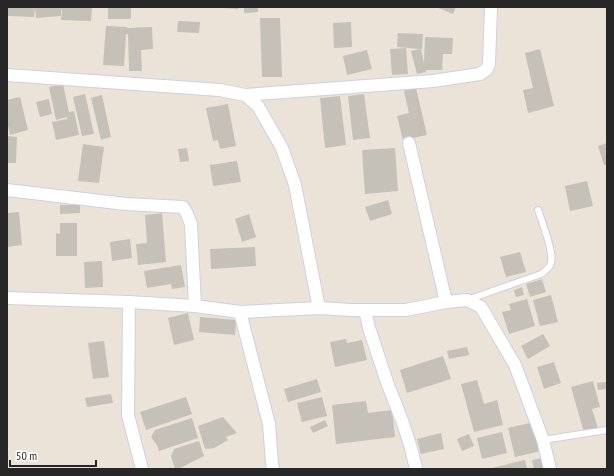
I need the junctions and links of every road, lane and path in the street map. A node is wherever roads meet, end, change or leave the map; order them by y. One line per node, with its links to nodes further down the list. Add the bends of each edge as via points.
1 (491, 7): 3 (street, via 489,64 480,74 432,81)
2 (7, 75): 3 (street, via 220,90)
3 (245, 95): 12 (street, via 258,106 282,148 295,185)
4 (409, 143): 10 (street)
5 (7, 190): 11 (street, via 126,204 183,207 191,224)
6 (538, 210): 8 (lane, via 552,254 547,270)
7 (7, 298): 9 (street)
8 (467, 300): 10 (street); 16 (street, via 481,307 515,365)
9 (129, 302): 11 (street); 17 (street, via 128,415)
10 (446, 302): 13 (street, via 406,310)
11 (195, 306): 14 (street)
12 (319, 308): 13 (street); 14 (street)
13 (365, 310): 19 (street, via 408,437)
14 (240, 312): 18 (street, via 269,424)
15 (607, 430): 16 (lane)
16 (543, 440): 20 (street)
17 (142, 469)
18 (273, 469)
19 (416, 469)
20 (550, 469)

